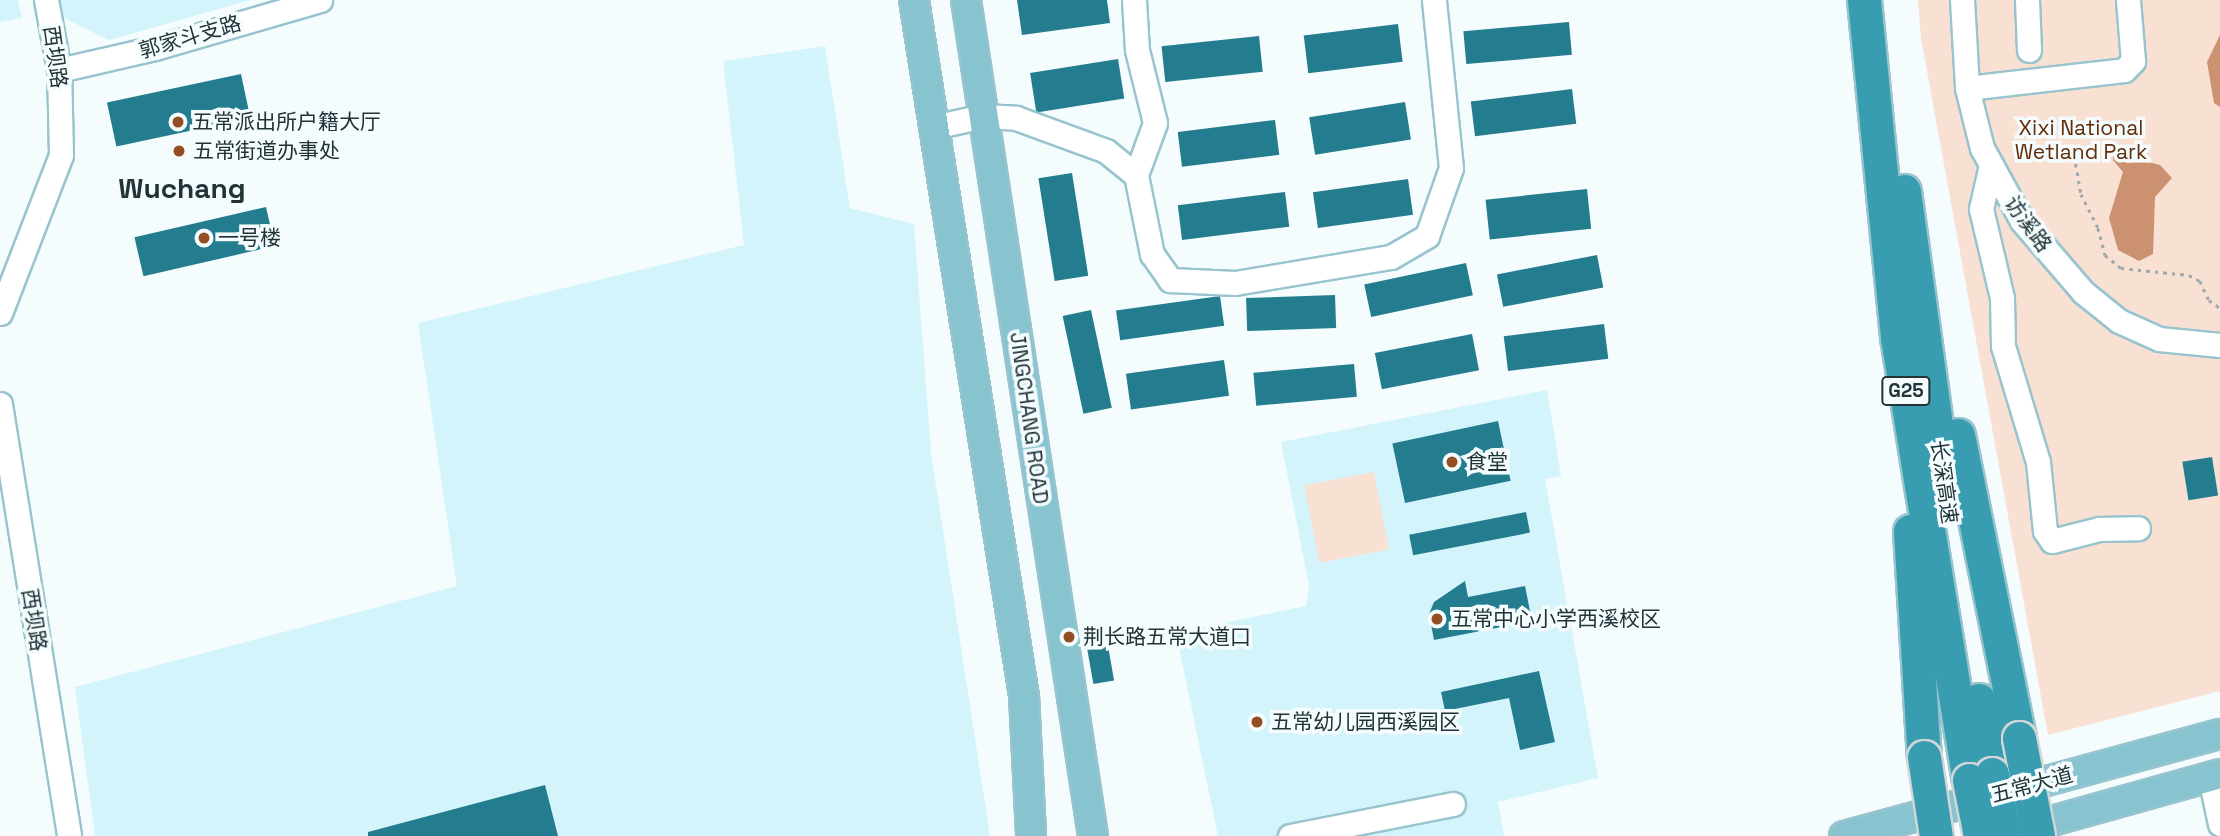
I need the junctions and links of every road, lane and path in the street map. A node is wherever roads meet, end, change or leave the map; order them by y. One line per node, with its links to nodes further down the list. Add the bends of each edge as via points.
1 (46, 0): 13 (street, 西坝路)
2 (320, 0): 13 (street, 郭家斗支路, via 155,48)
3 (914, 0): 16 (main road)
4 (966, 0): 15 (main road, JINGCHANG ROAD)
5 (1134, 0): 20 (street, via 1138,50 1155,123)
6 (1434, 0): 20 (street, via 1451,168 1427,236 1391,257 1235,283 1171,280 1152,254)
7 (1864, 0): 23 (highway, 长深高速 / G25)
8 (1886, 0): 17 (highway, 长深高速 / G25)
9 (1962, 0): 14 (street, 访溪路)
10 (2027, 0): 12 (street)
11 (2128, 0): 14 (street, via 2133,61 2124,71)
12 (2029, 50)
13 (59, 70): 22 (street, 西坝路, via 61,155)
14 (1968, 88): 19 (street, 访溪路)
15 (984, 116): 16 (street); 20 (street, via 1055,130 1106,151); 34 (main road, JINGCHANG ROAD)
16 (934, 127): 33 (main road, via 1024,696)
17 (1896, 128): 29 (highway, 长深高速 / G25); 40 (highway, bridge)
18 (2073, 147): 21 (path, via 2077,181 2105,255 2120,268 2189,275 2200,281 2209,300)
19 (1990, 169): 24 (street, 访溪路, via 2049,254 2119,321 2160,339); 26 (street, via 1982,209 2002,298 2003,346 2038,462 2045,531 2052,541 2099,529)
20 (1136, 175)
21 (2220, 308)
22 (0, 313)
23 (1897, 337): 29 (highway, 长深高速 / G25); 37 (highway, bridge, via 1924,757)
24 (2220, 345)
25 (0, 404): 32 (street, 西坝路)
26 (2138, 528)
27 (2220, 734): 36 (main road, 五常大道)
28 (2215, 775): 31 (street); 39 (main road, 五常大道)
29 (1981, 777): 38 (highway, 长深高速 / G25, bridge); 39 (highway, 长深高速 / G25, bridge)
30 (1453, 804): 35 (street)
31 (2220, 824)
32 (68, 836)
33 (1031, 836)
34 (1093, 836)
35 (1290, 836)
36 (1844, 836)
37 (1936, 836)
38 (1980, 836)
39 (2002, 836)
40 (2038, 836)

